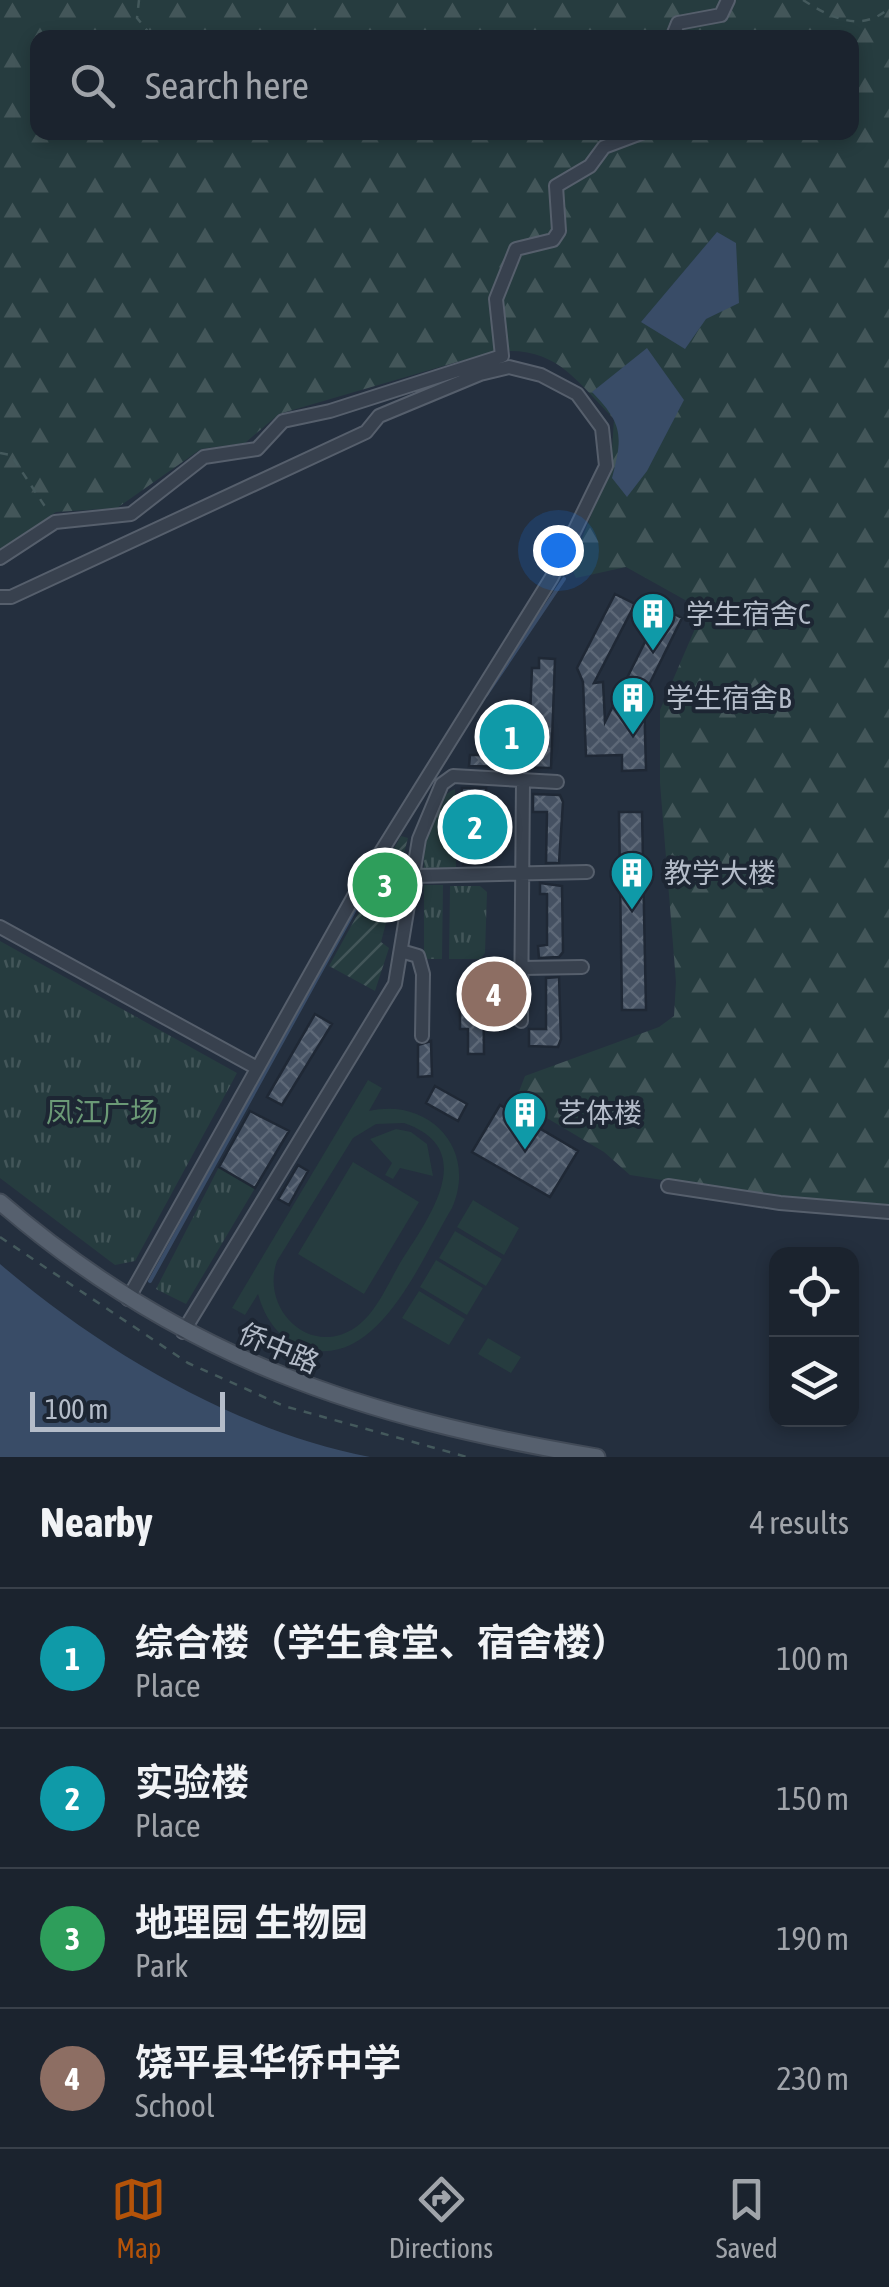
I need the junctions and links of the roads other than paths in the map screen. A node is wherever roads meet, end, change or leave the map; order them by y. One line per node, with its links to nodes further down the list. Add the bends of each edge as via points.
1 (728, 0): 2 (street, via 721,16)
2 (675, 30)
3 (623, 140): 4 (street, via 556,186 559,231 553,240 516,249 496,299 502,356 283,421 258,449 204,457 131,514 55,522)
4 (0, 558)
5 (0, 597): 17 (street, via 480,374 508,367 541,375 577,394 602,428 606,466 552,577 358,889)
6 (523, 781): 7 (street); 9 (street); 10 (street, via 453,776 442,784 419,839)
7 (557, 782)
8 (587, 872): 9 (street)
9 (522, 874): 10 (street); 14 (street)
10 (414, 876): 12 (street)
11 (0, 927): 17 (street)
12 (401, 952): 16 (street, via 418,956 423,974); 22 (street, via 395,984)
13 (582, 967): 14 (street)
14 (522, 968): 15 (street)
15 (522, 1021)
16 (422, 1036)
17 (257, 1068): 21 (street)
18 (668, 1186): 20 (street)
19 (0, 1202): 21 (main road, 侨中路)
20 (889, 1212)
21 (128, 1299): 22 (main road, 侨中路)
22 (184, 1332): 23 (main road, 侨中路, via 327,1395)
23 (546, 1453): 24 (main road, 侨中路)
24 (577, 1455): 25 (main road, 侨中路)
25 (597, 1457)

